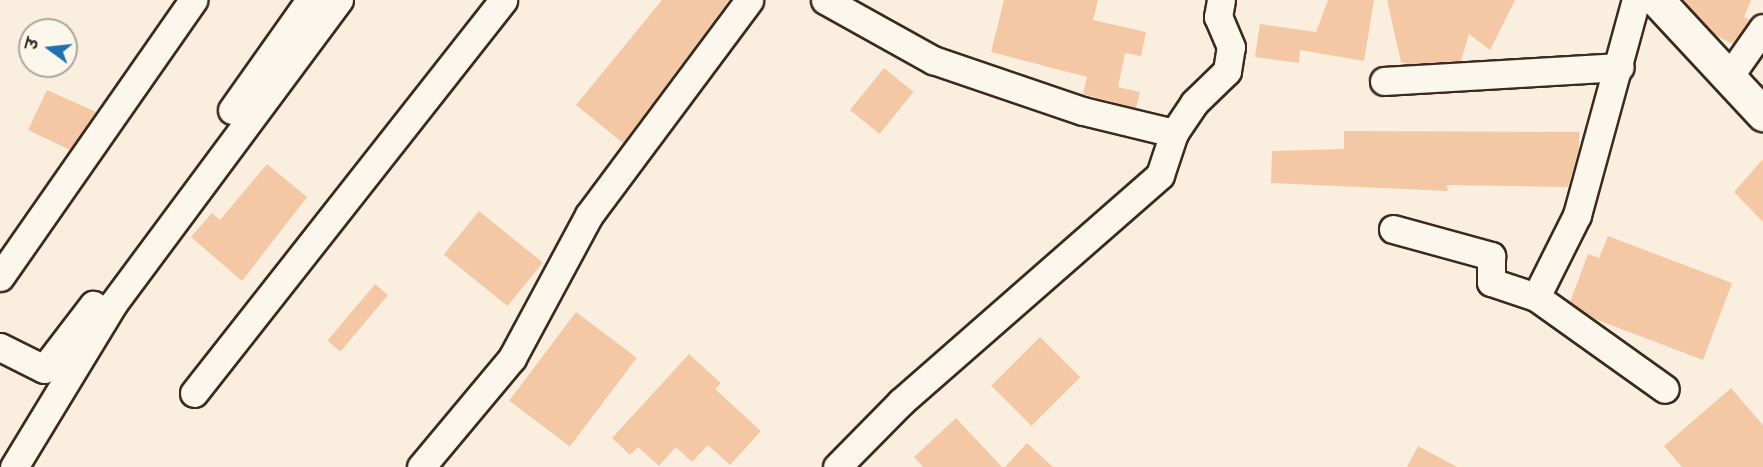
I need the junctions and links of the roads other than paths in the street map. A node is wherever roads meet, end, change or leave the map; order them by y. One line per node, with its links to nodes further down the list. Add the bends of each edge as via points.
1 (193, 0): 17 (street)
2 (310, 0): 19 (street, via 50,366 38,367)
3 (339, 0): 22 (street, via 119,295)
4 (503, 0): 21 (street)
5 (749, 0): 23 (street, via 594,206 512,358)
6 (825, 0): 15 (street, via 933,60 1083,111)
7 (1221, 0): 15 (street, via 1218,17 1231,47 1227,71 1194,103)
8 (1636, 0): 11 (street)
9 (1657, 0): 12 (street)
10 (1763, 28): 12 (street)
11 (1620, 67): 13 (street); 18 (street, via 1577,215)
12 (1728, 78): 14 (street)
13 (1384, 81)
14 (1763, 114)
15 (1174, 133): 24 (street, via 1160,175 902,402)
16 (1393, 229): 18 (street, via 1491,256 1491,282)
17 (0, 277)
18 (1536, 297): 20 (street)
19 (0, 347)
20 (1665, 389)
21 (194, 393)
22 (14, 467)
23 (421, 467)
24 (837, 467)

